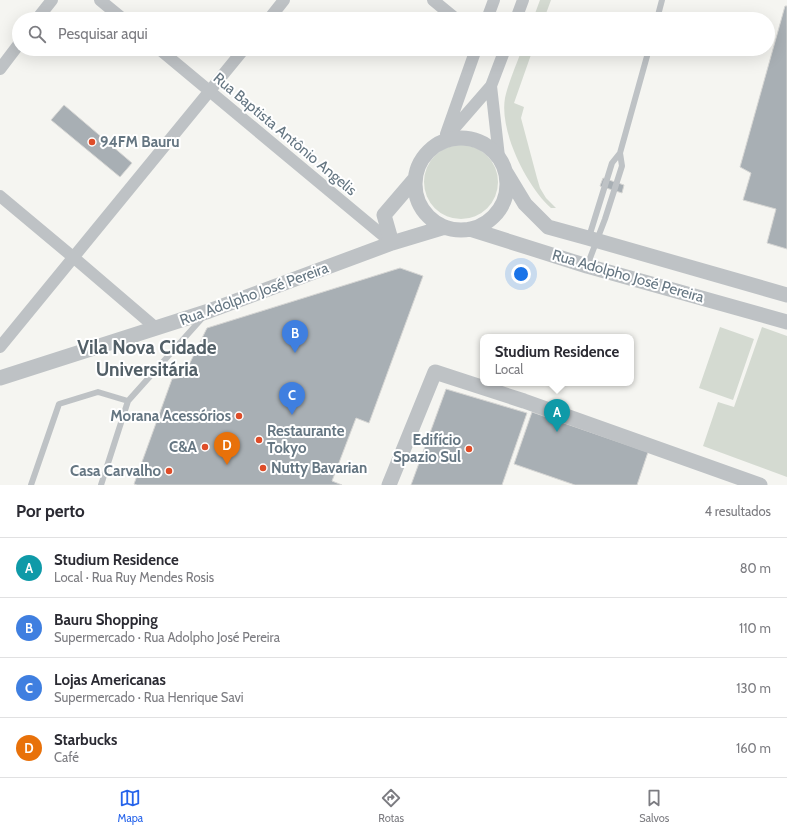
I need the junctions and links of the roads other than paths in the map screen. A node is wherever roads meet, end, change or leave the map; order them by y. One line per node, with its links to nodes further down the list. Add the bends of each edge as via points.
1 (52, 0): 8 (street)
2 (100, 0): 9 (street)
3 (284, 0): 10 (street)
4 (433, 0): 11 (street)
5 (494, 0): 12 (street)
6 (523, 0): 13 (street)
7 (662, 0): 14 (lane)
8 (43, 12)
9 (115, 12)
10 (275, 12)
11 (448, 12)
12 (490, 12)
13 (519, 12)
14 (659, 12)
15 (12, 53): 21 (street)
16 (167, 56): 23 (street, Rua Baptista Antônio Angelis)
17 (238, 56): 23 (street)
18 (474, 56): 24 (street)
19 (502, 56): 22 (street)
20 (647, 56): 25 (lane)
21 (0, 69)
22 (491, 86): 24 (street); 26 (street)
23 (209, 91): 33 (street, Rua Baptista Antônio Angelis); 34 (street)
24 (444, 140): 26 (street, via 457,137 473,138); 28 (street, via 423,157)
25 (620, 153): 32 (lane, via 612,163); 32 (lane, via 622,166 605,219)
26 (499, 157): 27 (street)
27 (505, 170): 31 (street, via 507,186 504,201 496,214 485,224); 32 (street, Rua Adolpho José Pereira, via 525,204 548,227)
28 (414, 180): 30 (street, via 416,195 422,209 432,220); 33 (street, via 384,215)
29 (0, 196): 34 (street)
30 (445, 227): 31 (street); 33 (street, Rua Adolpho José Pereira)
31 (470, 229): 35 (street, Rua Adolpho José Pereira)
32 (593, 239): 35 (lane); 36 (street, Rua Adolpho José Pereira)
33 (392, 243): 37 (street, Rua Adolpho José Pereira)
34 (73, 256): 39 (street); 40 (street)
35 (587, 266): 38 (street, Rua Adolpho José Pereira)
36 (787, 295)
37 (209, 311): 39 (street, Rua Adolpho José Pereira); 42 (lane)
38 (787, 322)
39 (156, 328): 41 (street, Rua Adolpho José Pereira)
40 (0, 347)
41 (0, 378)
42 (128, 401): 43 (lane, via 98,392 59,404); 44 (lane)
43 (31, 485)
44 (101, 485)
45 (389, 485): 46 (street, via 435,372)
46 (760, 485)

